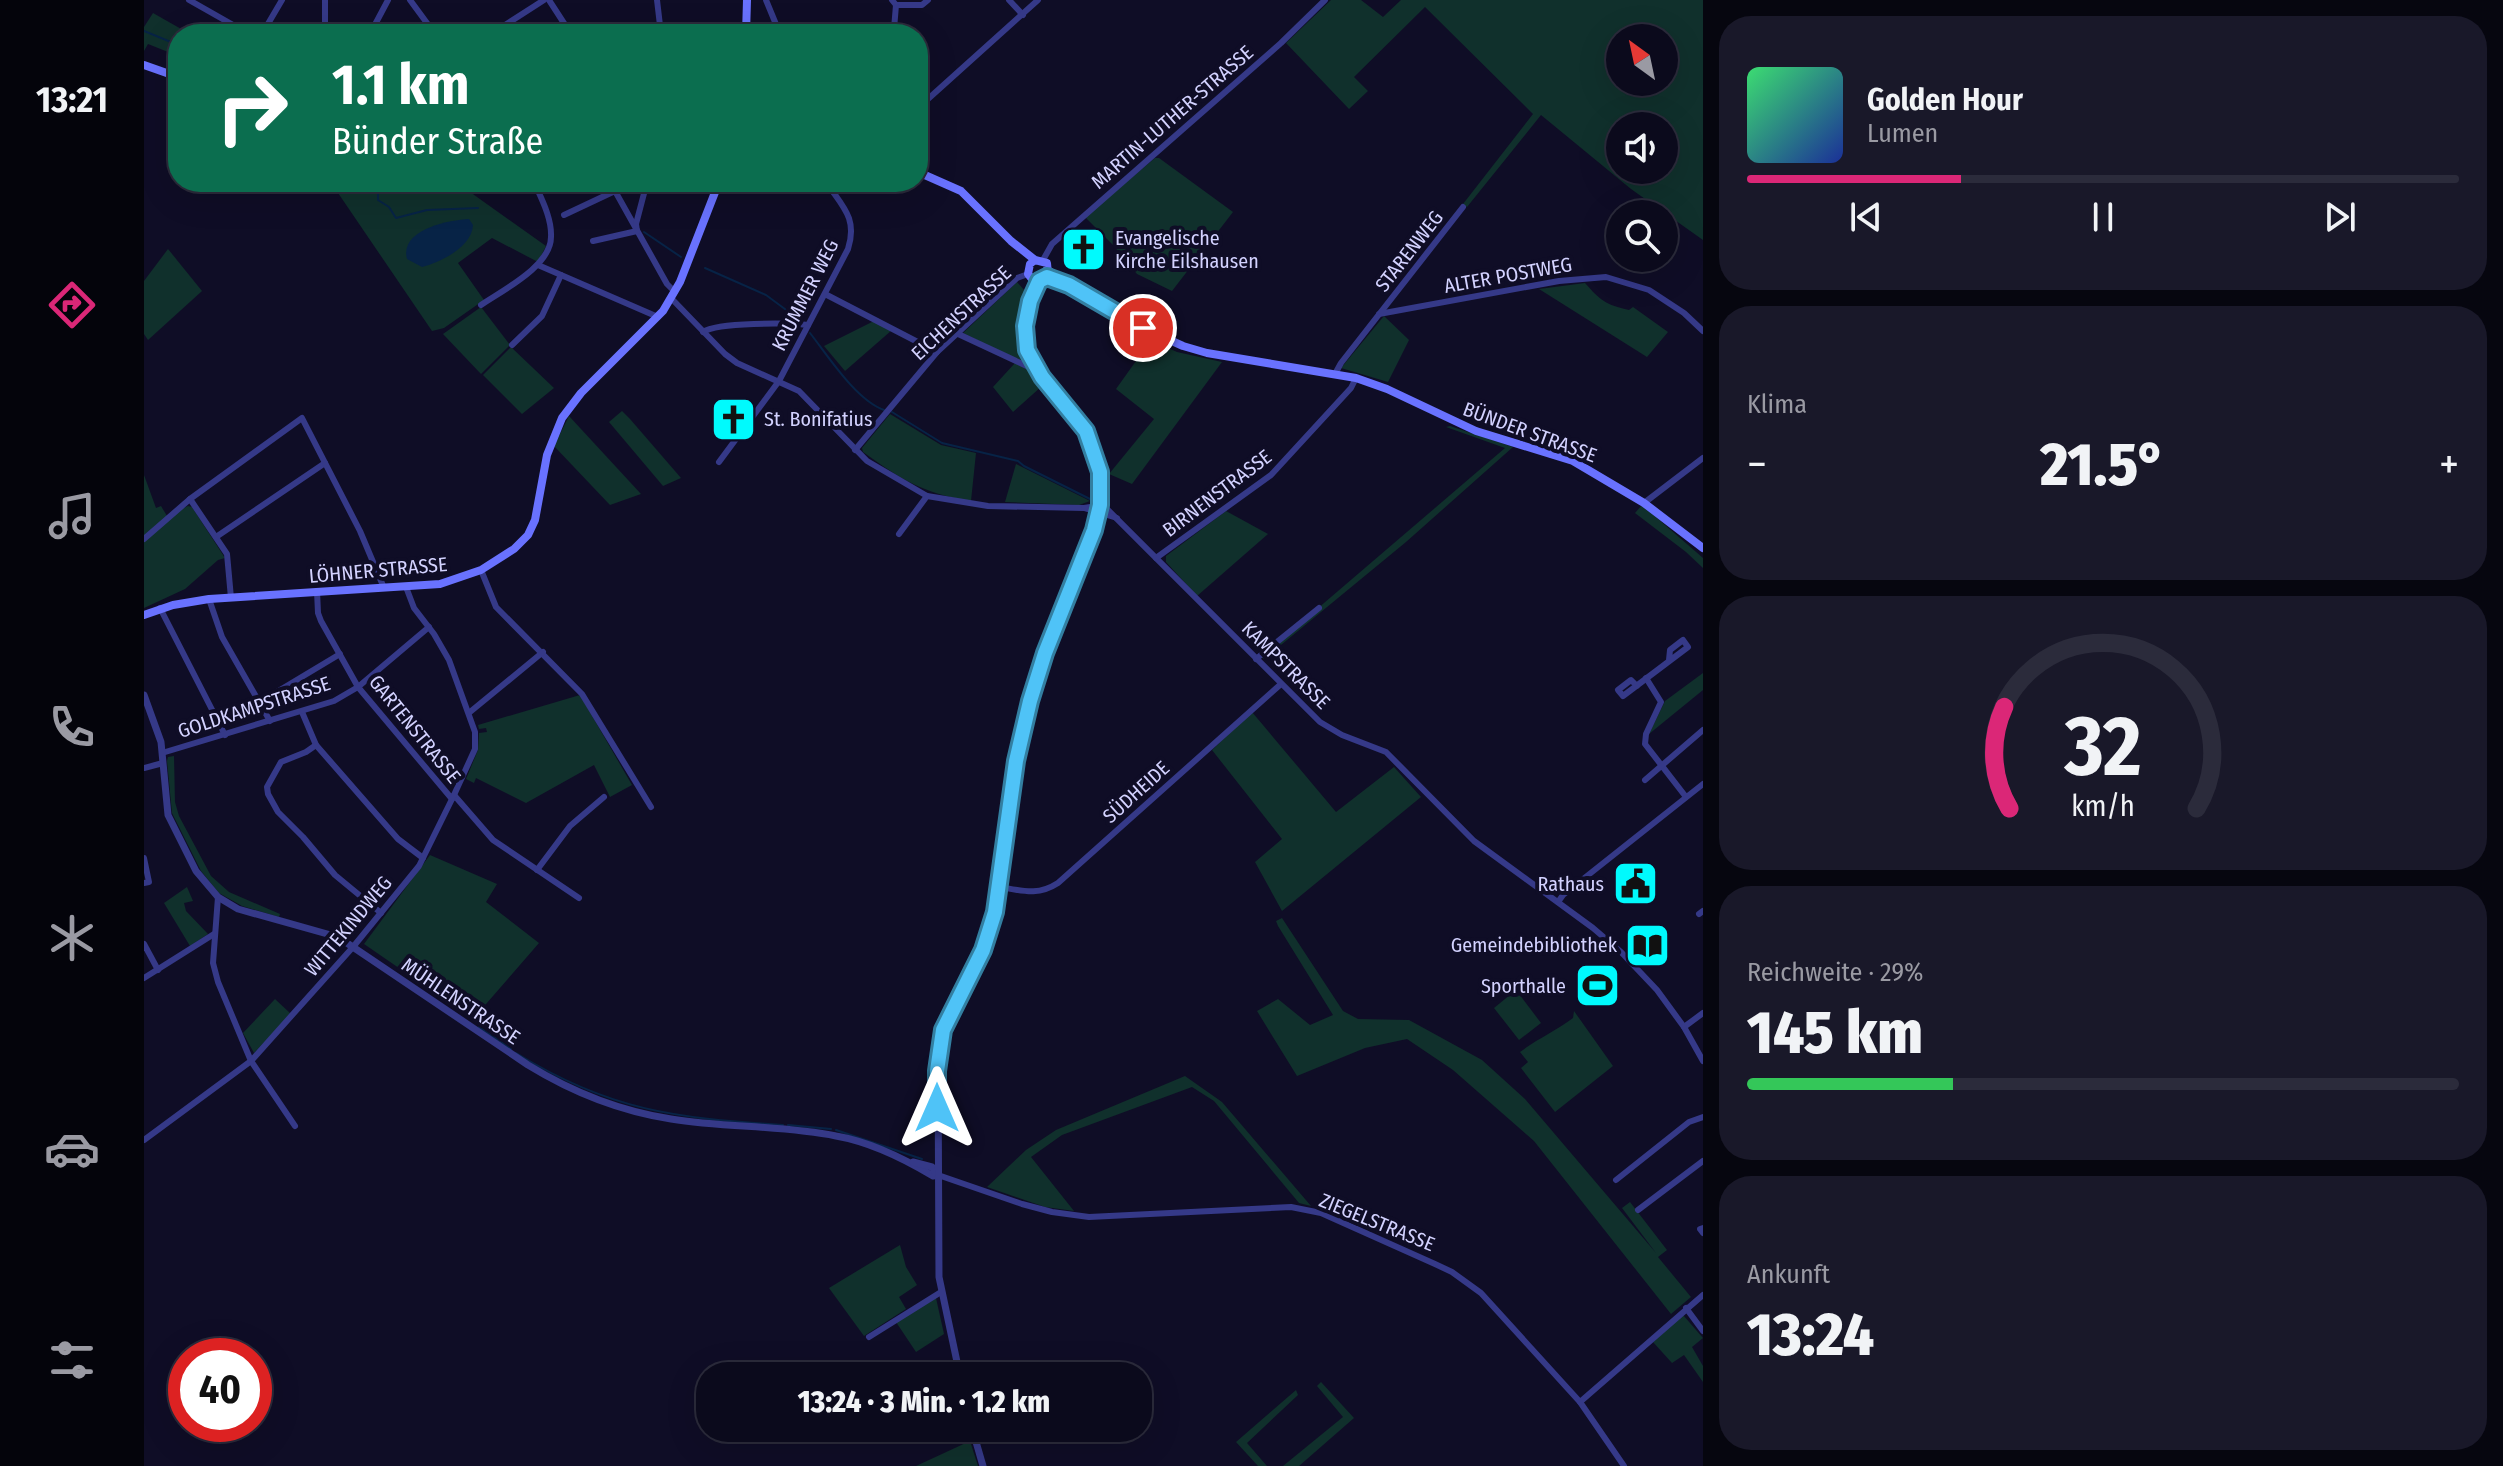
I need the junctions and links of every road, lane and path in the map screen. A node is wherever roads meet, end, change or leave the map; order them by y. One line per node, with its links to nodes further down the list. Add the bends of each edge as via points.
1 (189, 0): 16 (street)
2 (282, 0): 17 (street)
3 (325, 0): 18 (street)
4 (388, 0): 19 (street)
5 (410, 0): 20 (street)
6 (547, 0): 21 (street); 22 (street)
7 (657, 0): 23 (street)
8 (747, 0): 24 (main road)
9 (766, 0): 25 (street)
10 (928, 0): 14 (street, via 922,5)
11 (1009, 0): 15 (street)
12 (1038, 0): 15 (street)
13 (1325, 0): 42 (street, MARTIN-LUTHER-STRASSE, via 1052,244)
14 (894, 2): 26 (street)
15 (1023, 15): 29 (street)
16 (231, 24)
17 (268, 24)
18 (325, 24)
19 (375, 24)
20 (428, 24)
21 (507, 24)
22 (564, 24)
23 (660, 24)
24 (746, 24)
25 (776, 24)
26 (893, 24)
27 (144, 65): 28 (main road)
28 (168, 73)
29 (928, 99)
30 (928, 177): 42 (main road, BÜNDER STRASSE, via 966,195)
31 (538, 192): 41 (street, via 552,237)
32 (613, 192): 38 (street)
33 (616, 192): 39 (street)
34 (644, 192): 39 (street)
35 (715, 192): 45 (main road, LÖHNER STRASSE)
36 (833, 192): 44 (street, KRUMMER WEG, via 853,229)
37 (1463, 207): 47 (street, STARENWEG)
38 (564, 215)
39 (637, 231): 40 (street); 45 (street)
40 (593, 241)
41 (538, 265): 43 (street); 46 (street)
42 (1038, 271): 52 (street, EICHENSTRASSE, via 1017,278); 55 (street, via 1025,338); 56 (main road, BÜNDER STRASSE, via 1166,340 1207,353)
43 (561, 275): 48 (street); 53 (street, via 542,316)
44 (825, 294): 49 (street, KRUMMER WEG); 54 (street)
45 (673, 295): 48 (main road, LÖHNER STRASSE); 51 (street)
46 (481, 305)
47 (1379, 314): 50 (street, ALTER POSTWEG, via 1606,277 1649,290); 56 (street)
48 (658, 317): 75 (main road, LÖHNER STRASSE, via 568,409 550,445 532,527 514,549)
49 (808, 325): 51 (street, via 710,327); 58 (street, KRUMMER WEG)
50 (1703, 331)
51 (703, 332): 58 (street, via 737,363)
52 (956, 333): 54 (street, EICHENSTRASSE); 55 (street)
53 (512, 345)
54 (937, 352): 59 (street, EICHENSTRASSE)
55 (1036, 367): 66 (street, via 1086,431 1100,472)
56 (1333, 374): 57 (main road, BÜNDER STRASSE)
57 (1356, 378): 65 (main road, BÜNDER STRASSE, via 1476,431 1573,461); 74 (street, BIRNENSTRASSE, via 1283,464)
58 (779, 381): 59 (street, via 810,400); 61 (street, KRUMMER WEG)
59 (855, 450): 63 (street)
60 (1703, 458): 65 (street)
61 (719, 462)
62 (325, 463): 64 (street, via 302,418); 71 (street); 77 (street)
63 (927, 496): 67 (street, via 988,506); 70 (street)
64 (190, 499): 71 (street); 72 (street)
65 (1644, 503): 73 (main road, BÜNDER STRASSE)
66 (1100, 505): 67 (street); 68 (street); 69 (street, KAMPSTRASSE)
67 (1084, 508): 68 (street)
68 (1098, 514): 69 (street); 115 (street, via 1030,701 1016,761)
69 (1117, 518): 74 (street, KAMPSTRASSE)
70 (899, 534)
71 (216, 537): 79 (street, via 227,554)
72 (144, 539)
73 (1703, 548)
74 (1156, 558): 87 (street, KAMPSTRASSE)
75 (481, 570): 76 (main road, LÖHNER STRASSE, via 453,581); 85 (street, via 496,607)
76 (406, 587): 77 (main road, LÖHNER STRASSE); 84 (street, WITTEKINDWEG)
77 (384, 588): 78 (main road, LÖHNER STRASSE)
78 (317, 591): 79 (main road, LÖHNER STRASSE); 86 (street, GARTENSTRASSE, via 318,613)
79 (231, 598): 80 (main road, LÖHNER STRASSE)
80 (209, 599): 81 (main road, LÖHNER STRASSE); 94 (street, via 222,637)
81 (160, 608): 83 (main road, LÖHNER STRASSE); 99 (street)
82 (1319, 608): 87 (street)
83 (144, 615)
84 (429, 627): 92 (street, GOLDKAMPSTRASSE); 96 (street, WITTEKINDWEG)
85 (543, 652): 96 (street); 110 (street, via 582,694)
86 (340, 654): 92 (street, GARTENSTRASSE); 94 (street)
87 (1256, 659): 90 (street, KAMPSTRASSE)
88 (1669, 660): 89 (street)
89 (1646, 678): 91 (street); 103 (street, via 1661,702 1644,740)
90 (1281, 684): 115 (street, SÜDHEIDE, via 1058,883 1035,893); 118 (street, KAMPSTRASSE, via 1328,728 1386,752 1474,841)
91 (1637, 686)
92 (358, 687): 95 (street, GOLDKAMPSTRASSE); 107 (street, GARTENSTRASSE)
93 (144, 695): 101 (street, MÜHLENSTRASSE)
94 (260, 702): 97 (street)
95 (302, 712): 97 (street, GOLDKAMPSTRASSE); 100 (street)
96 (470, 712): 107 (street, WITTEKINDWEG, via 475,749)
97 (270, 721): 99 (street, GOLDKAMPSTRASSE)
98 (1703, 730): 103 (street)
99 (225, 735): 101 (street, GOLDKAMPSTRASSE)
100 (316, 745): 112 (street, via 398,839); 119 (street, via 281,762 268,794 335,875)
101 (162, 753): 102 (street, MÜHLENSTRASSE)
102 (163, 763): 104 (street); 116 (street, MÜHLENSTRASSE, via 168,815 196,871)
103 (1662, 767): 105 (street); 109 (street)
104 (144, 768)
105 (1645, 780)
106 (1702, 787): 109 (street)
107 (453, 797): 112 (street, WITTEKINDWEG); 113 (street, GARTENSTRASSE, via 493,840)
108 (604, 797): 113 (street, via 570,826)
109 (1686, 797): 118 (street)
110 (651, 807)
111 (144, 858): 114 (street, via 149,882)
112 (423, 858): 119 (street, WITTEKINDWEG)
113 (537, 870): 117 (street, GARTENSTRASSE)
114 (144, 883)
115 (1000, 887): 133 (street, via 983,950 943,1030 937,1071)
116 (218, 897): 120 (street); 122 (street, MÜHLENSTRASSE, via 238,909 323,931)
117 (579, 898)
118 (1558, 902): 126 (street, KAMPSTRASSE, via 1621,952)
119 (381, 913): 122 (street, WITTEKINDWEG)
120 (214, 934): 123 (street); 128 (street, via 218,982)
121 (144, 944): 123 (street)
122 (353, 947): 128 (street, WITTEKINDWEG); 133 (street, MÜHLENSTRASSE, via 528,1065 601,1102 668,1119 839,1136)
123 (158, 970): 124 (street)
124 (144, 978)
125 (1703, 1013): 126 (street)
126 (1684, 1027): 127 (street, KAMPSTRASSE)
127 (1702, 1056)
128 (251, 1061): 130 (street); 131 (street, WITTEKINDWEG)
129 (1703, 1117): 134 (street, via 1689,1122)
130 (295, 1126)
131 (144, 1140)
132 (1703, 1161): 135 (street)
133 (938, 1175): 136 (street); 142 (street, ZIEGELSTRASSE, via 1022,1204 1089,1217 1291,1207 1321,1213 1452,1272 1481,1293)
134 (1616, 1180)
135 (1638, 1210)
136 (941, 1292): 140 (street); 141 (street)
137 (1703, 1295): 138 (street)
138 (1686, 1308): 139 (street); 142 (street)
139 (1703, 1331)
140 (869, 1337)
141 (957, 1362)
142 (1580, 1402): 145 (street, ZIEGELSTRASSE)
143 (976, 1442): 144 (street)
144 (983, 1466)
145 (1624, 1466)

